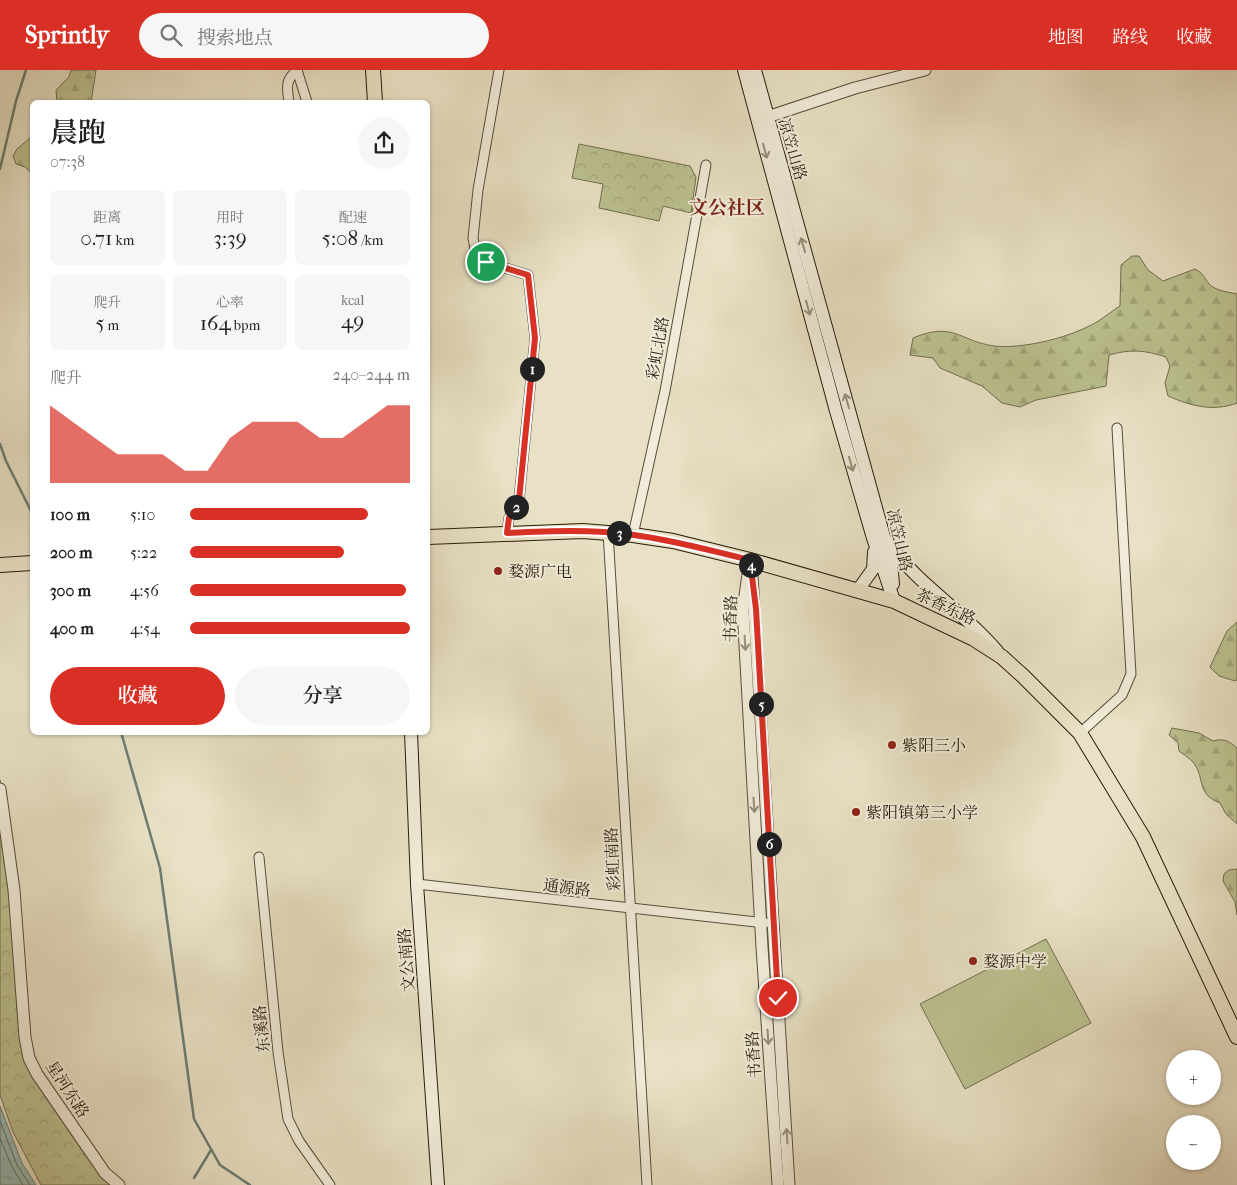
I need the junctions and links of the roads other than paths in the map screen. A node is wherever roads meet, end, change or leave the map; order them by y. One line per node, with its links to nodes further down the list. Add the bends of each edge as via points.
1 (297, 70): 7 (street, via 289,77); 8 (street)
2 (373, 70): 9 (main road)
3 (499, 70): 14 (street, via 473,238 475,249 486,262 528,275 535,338 519,500 509,518)
4 (744, 70): 10 (main road, 凉笠山路)
5 (755, 70): 10 (main road, 凉笠山路)
6 (925, 70): 10 (street, via 854,88)
7 (289, 100)
8 (306, 100)
9 (375, 100)
10 (762, 119): 16 (main road, 凉笠山路)
11 (706, 165): 15 (street, 彩虹北路, via 665,391)
12 (1117, 428): 24 (street, via 1131,674 1122,695)
13 (608, 532): 14 (main road, 茶香东路); 15 (main road, 茶香东路); 29 (street, 彩虹南路)
14 (507, 533): 17 (main road, 茶香东路)
15 (633, 535): 18 (main road, 茶香东路)
16 (878, 536): 21 (main road, via 873,569); 22 (main road, 凉笠山路); 23 (main road, via 934,593 973,625)
17 (430, 537)
18 (750, 560): 21 (main road, 茶香东路); 30 (street, 书香路, via 743,610)
19 (30, 563): 20 (main road)
20 (0, 565)
21 (858, 590): 22 (main road, 茶香东路)
22 (894, 602): 23 (main road, 茶香东路, via 941,622)
23 (1002, 657): 24 (main road, 茶香东路)
24 (1080, 733): 31 (main road, 茶香东路, via 1143,837)
25 (411, 735): 28 (main road, 文公南路)
26 (0, 789): 32 (street, 星河东路, via 14,890 29,1058 105,1173)
27 (259, 857): 33 (street, 东溪路, via 278,1052 288,1119 299,1141)
28 (417, 884): 29 (street, 通源路); 34 (main road, 文公南路)
29 (630, 909): 30 (street, 通源路); 35 (street, 彩虹南路)
30 (767, 923): 36 (street, 书香路, one-way to 36); 37 (street, 书香路, one-way to 30)
31 (1237, 1037)
32 (119, 1185)
33 (330, 1185)
34 (438, 1185)
35 (647, 1185)
36 (778, 1185)
37 (789, 1185)

